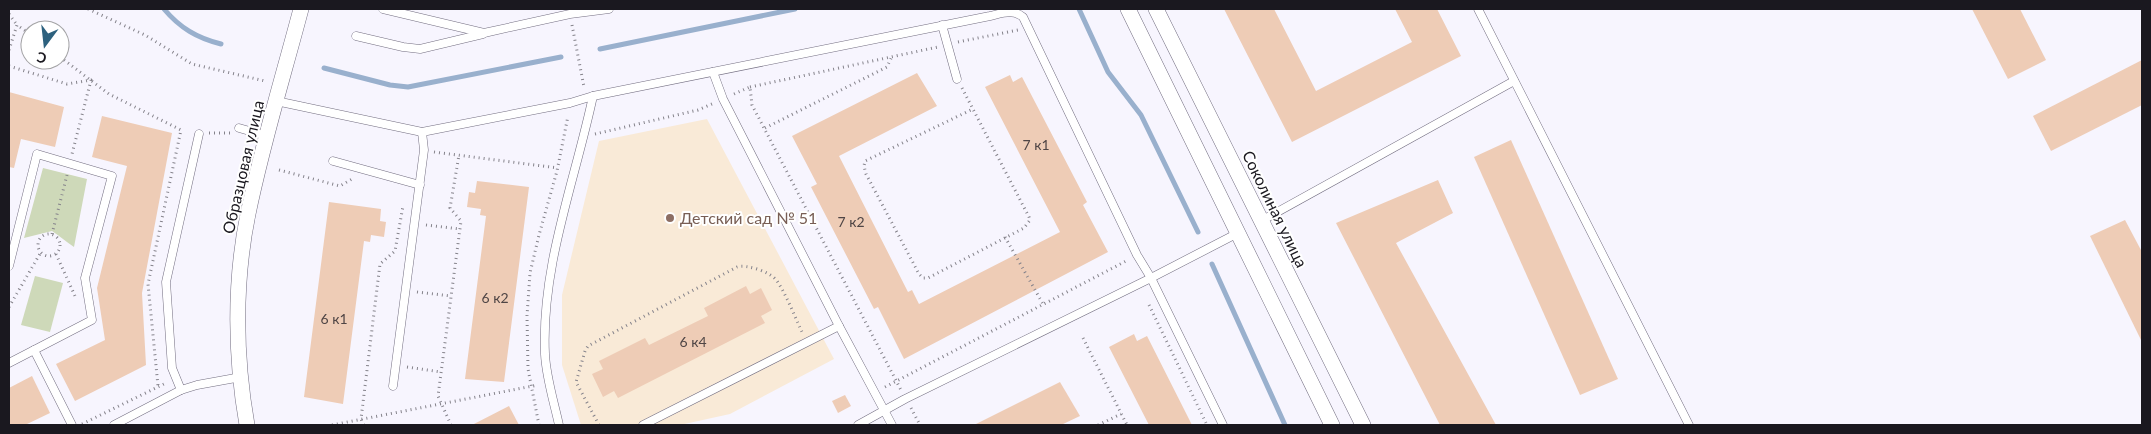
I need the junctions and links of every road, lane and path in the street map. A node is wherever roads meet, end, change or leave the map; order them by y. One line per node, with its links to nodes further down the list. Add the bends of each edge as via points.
1 (88, 9): 24 (path, via 145,35 192,64)
2 (301, 9): 28 (street, Образцовая улица)
3 (383, 9): 14 (lane)
4 (608, 9): 9 (lane)
5 (1128, 9): 47 (street)
6 (1156, 9): 44 (street, Соколиная улица)
7 (1478, 9): 25 (lane)
8 (9, 14): 10 (path)
9 (570, 14): 14 (lane); 27 (path)
10 (17, 25): 12 (path); 17 (path)
11 (942, 26): 13 (lane, via 1012,12 1023,17); 16 (lane); 21 (lane)
12 (20, 27)
13 (1028, 28): 16 (path); 52 (lane)
14 (484, 33): 15 (lane, via 420,49)
15 (356, 36)
16 (947, 45): 18 (path); 22 (lane)
17 (9, 50)
18 (892, 56): 26 (path); 31 (path, via 887,67)
19 (70, 65): 23 (path)
20 (9, 66): 23 (path, via 67,84)
21 (713, 72): 27 (lane); 61 (lane)
22 (957, 79): 29 (path)
23 (90, 80): 38 (path); 71 (path, via 109,94 181,130 148,284)
24 (266, 81)
25 (1514, 81): 44 (lane); 99 (lane)
26 (750, 87)
27 (590, 97): 32 (lane); 70 (lane, via 546,299 545,356)
28 (276, 101): 32 (lane); 34 (street, Образцовая улица)
29 (973, 109): 49 (path, via 1029,217 1024,228); 49 (path, via 865,161 864,166 923,278)
30 (239, 128): 33 (path, via 231,134); 34 (lane)
31 (765, 128)
32 (422, 132): 35 (lane)
33 (199, 134): 69 (lane, via 166,282 172,368)
34 (267, 136): 68 (street, Образцовая улица, via 244,242 239,323)
35 (424, 150): 36 (path); 42 (lane)
36 (459, 155): 39 (path); 46 (path, via 450,208 461,221)
37 (332, 161): 42 (lane)
38 (69, 163): 48 (path); 53 (lane, via 36,154); 64 (lane, via 112,176 85,278 92,320)
39 (558, 168)
40 (279, 170): 41 (path, via 340,186)
41 (358, 176)
42 (420, 185): 45 (lane)
43 (404, 198): 79 (path, via 395,251 380,264)
44 (1261, 221): 47 (street); 98 (street, Соколиная улица)
45 (415, 223): 46 (path); 55 (lane)
46 (460, 229): 56 (path)
47 (1238, 233): 54 (lane); 97 (street)
48 (52, 234): 50 (path, via 40,238); 51 (path, via 60,243)
49 (1005, 237): 58 (path)
50 (41, 252): 51 (path, via 50,256); 60 (path)
51 (56, 254): 57 (path)
52 (1137, 255): 54 (lane); 58 (path)
53 (9, 266)
54 (1151, 278): 75 (lane); 96 (lane)
55 (406, 291): 56 (path); 66 (lane)
56 (451, 296): 67 (path)
57 (75, 297)
58 (1043, 304): 74 (path)
59 (1149, 305): 95 (path)
60 (9, 307)
61 (839, 326): 63 (lane); 74 (lane)
62 (1083, 338): 78 (path)
63 (807, 342): 88 (path, via 776,279 744,265 588,346 576,382); 89 (lane)
64 (34, 350): 65 (lane); 80 (lane)
65 (9, 363)
66 (396, 365): 67 (path); 72 (lane)
67 (442, 372): 76 (path, via 438,396)
68 (241, 377): 73 (lane); 83 (street, Образцовая улица)
69 (176, 378): 71 (path); 73 (lane)
70 (550, 382): 76 (path); 87 (lane)
71 (158, 386): 81 (path)
72 (393, 386)
73 (181, 390): 82 (lane)
74 (876, 392): 77 (lane)
75 (905, 399): 77 (lane); 92 (path)
76 (441, 404): 79 (path); 86 (path)
77 (886, 411): 90 (lane); 91 (lane)
78 (1121, 414): 93 (path); 94 (path)
79 (361, 420): 84 (path); 85 (path)
80 (72, 425)
81 (79, 425)
82 (114, 425)
83 (247, 425)
84 (332, 425)
85 (364, 425)
86 (451, 425)
87 (559, 425)
88 (599, 425)
89 (643, 425)
90 (858, 425)
91 (892, 425)
92 (920, 425)
93 (1098, 425)
94 (1127, 425)
95 (1207, 425)
96 (1223, 425)
97 (1332, 425)
98 (1363, 425)
99 (1689, 425)

